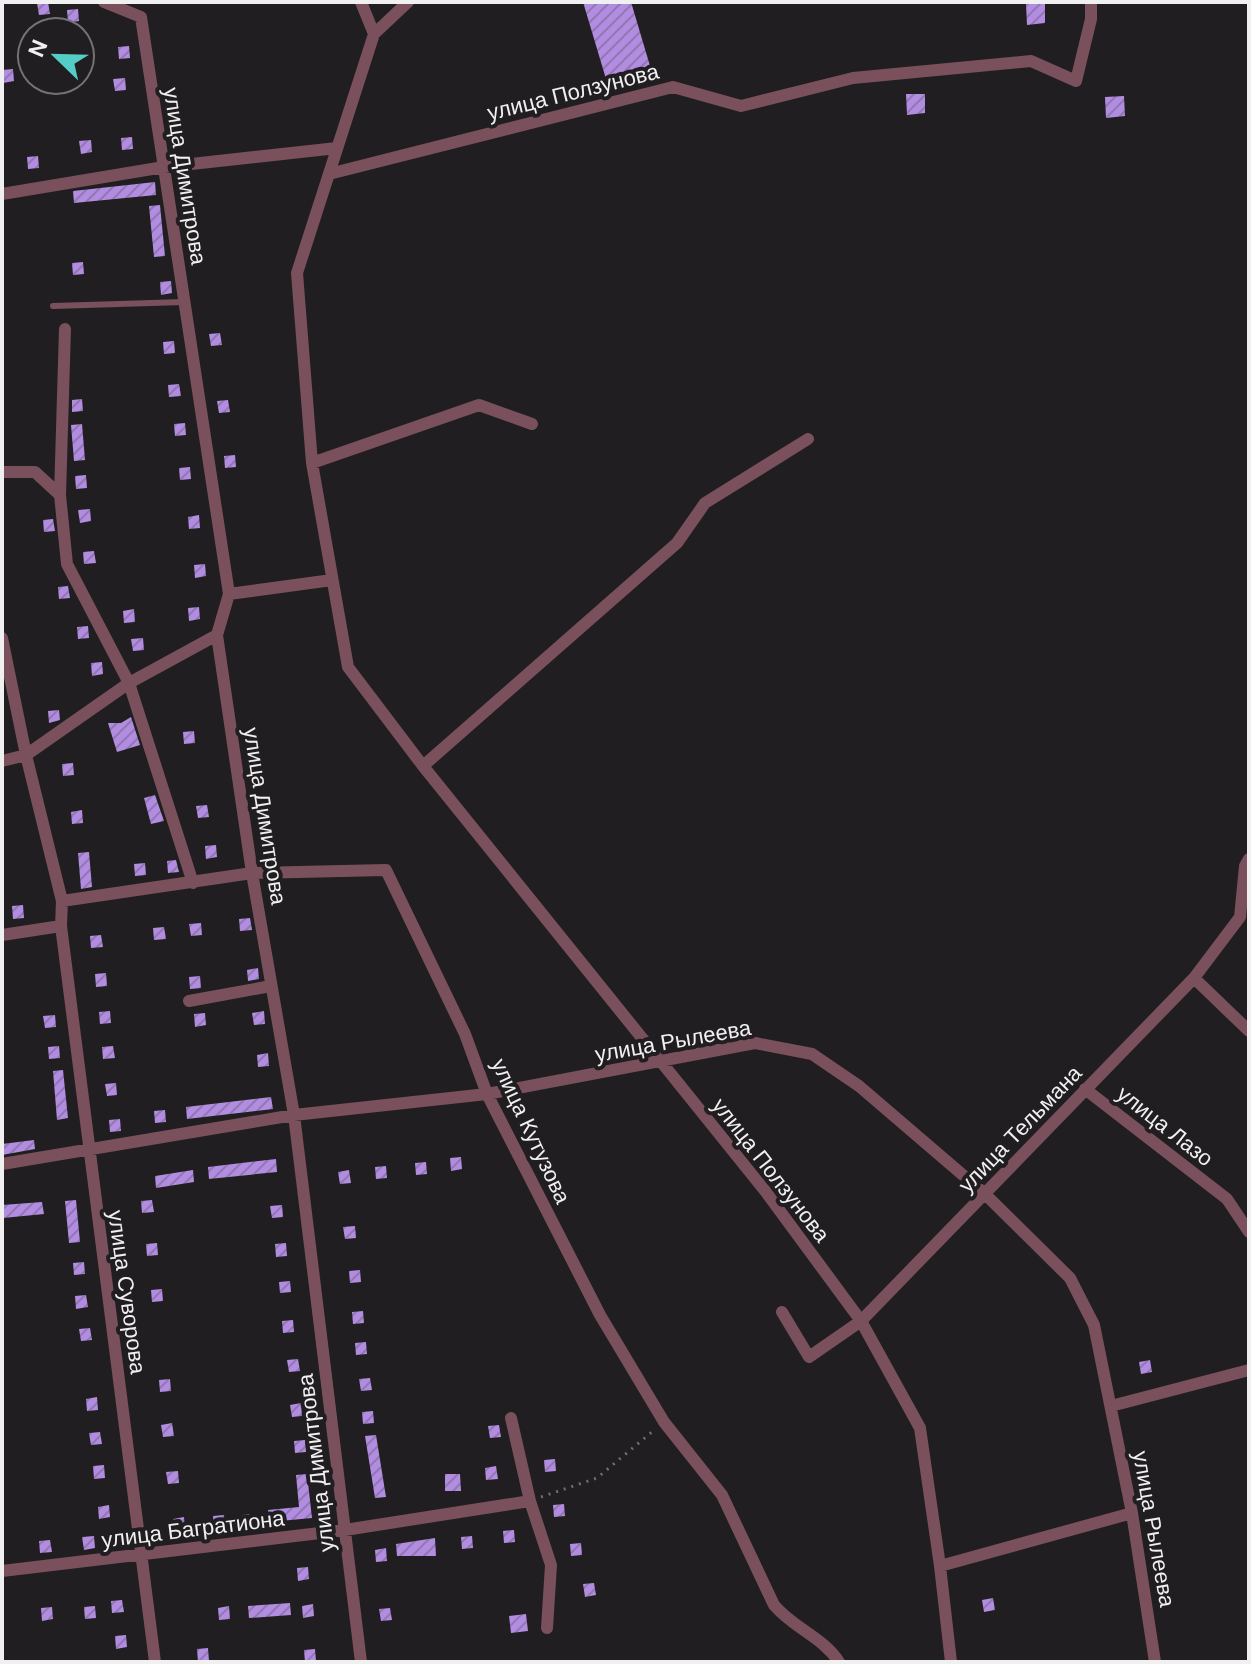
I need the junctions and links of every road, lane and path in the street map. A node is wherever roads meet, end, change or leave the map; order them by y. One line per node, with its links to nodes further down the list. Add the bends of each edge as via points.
1 (104, 2): 6 (street)
2 (137, 2): 6 (street, улица Димитрова)
3 (361, 2): 7 (street)
4 (408, 2): 7 (street)
5 (1091, 2): 10 (street, улица Ползунова, via 1076,81 1031,61 853,78 741,106 673,87)
6 (141, 17): 9 (street, улица Димитрова)
7 (374, 34): 8 (street, улица Ползунова)
8 (337, 148): 9 (street); 10 (street, улица Ползунова)
9 (164, 167): 11 (street); 12 (street, улица Димитрова)
10 (329, 174): 17 (street, улица Ползунова, via 297,273)
11 (2, 194)
12 (184, 302): 13 (lane); 21 (street, улица Димитрова)
13 (53, 306)
14 (65, 329): 19 (street)
15 (532, 424): 17 (street, via 479,405)
16 (808, 439): 27 (street, via 705,503 677,543)
17 (312, 463): 20 (street, улица Ползунова)
18 (2, 472): 19 (street, via 35,472)
19 (60, 495): 24 (street, via 67,564)
20 (332, 580): 21 (street); 27 (street, улица Ползунова, via 348,667)
21 (229, 594): 22 (street, улица Димитрова)
22 (217, 635): 24 (street); 29 (street, улица Димитрова)
23 (2, 638): 25 (street, улица Суворова)
24 (129, 683): 25 (street); 30 (street)
25 (26, 755): 26 (street); 31 (street, улица Суворова)
26 (2, 761)
27 (423, 766): 38 (street, улица Ползунова)
28 (1249, 859): 34 (street, улица Тельмана, via 1240,917)
29 (252, 873): 30 (street, улица Кутузова); 35 (street, улица Димитрова); 40 (street, улица Кутузова, via 386,870 465,1034)
30 (193, 883): 31 (street, улица Кутузова)
31 (62, 901): 32 (street, улица Суворова)
32 (61, 926): 33 (street); 42 (street, улица Суворова)
33 (2, 935)
34 (1194, 978): 37 (street); 39 (street, улица Тельмана)
35 (271, 986): 36 (street); 41 (street, улица Димитрова)
36 (189, 1001)
37 (1249, 1031)
38 (661, 1063): 40 (street, улица Рылеева); 44 (street, улица Рылеева, via 755,1043 812,1054 859,1086); 47 (street, улица Ползунова)
39 (1085, 1089): 44 (street, улица Тельмана); 45 (street, улица Лазо, via 1227,1199)
40 (487, 1094): 41 (street, улица Рылеева); 51 (street, улица Кутузова, via 593,1302)
41 (294, 1115): 42 (street, улица Рылеева); 54 (street, улица Димитрова)
42 (87, 1151): 43 (street, улица Рылеева); 55 (street, улица Суворова)
43 (2, 1164)
44 (985, 1194): 47 (street, улица Тельмана); 49 (street, улица Рылеева, via 1070,1278 1094,1325)
45 (1249, 1232)
46 (782, 1312): 47 (street, улица Тельмана, via 809,1357)
47 (861, 1321): 56 (street, улица Ползунова, via 920,1428)
48 (1249, 1370): 49 (street)
49 (1111, 1406): 53 (street, улица Рылеева)
50 (511, 1418): 52 (street)
51 (664, 1422): 52 (path, via 597,1478); 61 (street, улица Кутузова, via 722,1495 774,1605)
52 (530, 1501): 54 (street, улица Багратиона); 58 (street, via 551,1565)
53 (1132, 1513): 56 (street); 63 (street, улица Рылеева)
54 (345, 1530): 55 (street, улица Багратиона); 60 (street, улица Димитрова)
55 (143, 1555): 57 (street, улица Багратиона); 59 (street, улица Суворова)
56 (940, 1566): 62 (street, улица Ползунова)
57 (2, 1571)
58 (547, 1628)
59 (155, 1662)
60 (361, 1662)
61 (839, 1662)
62 (951, 1662)
63 (1155, 1662)

